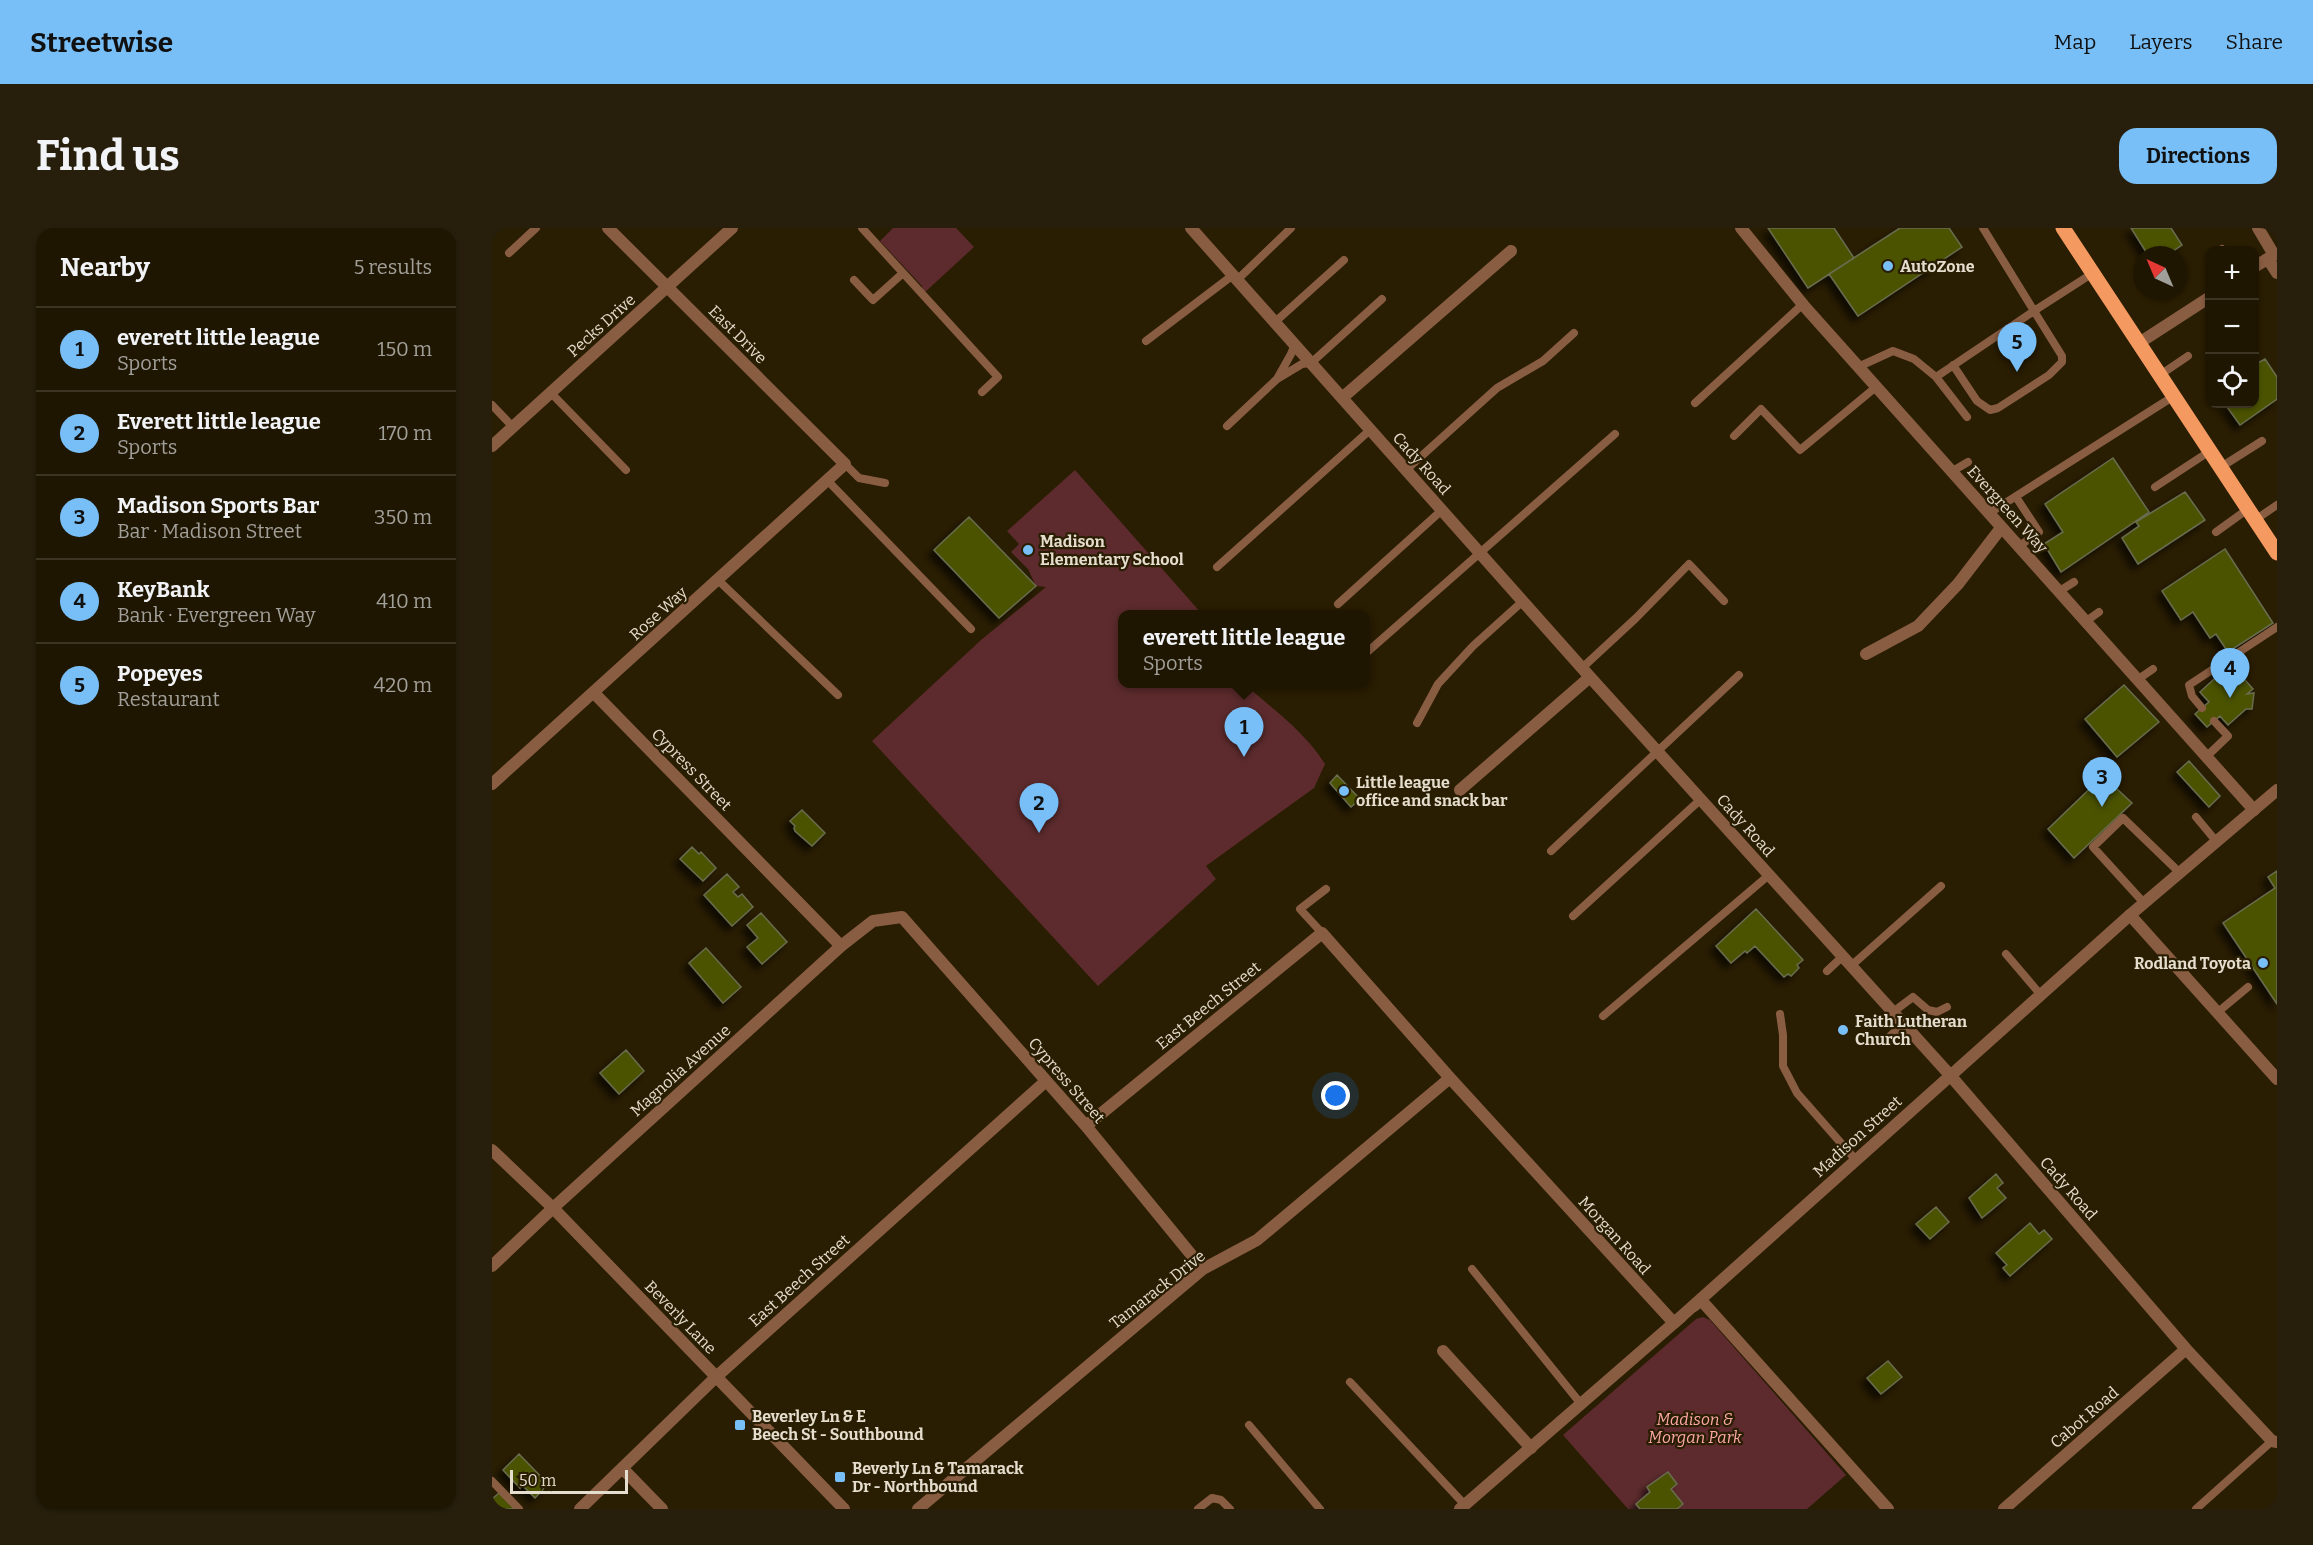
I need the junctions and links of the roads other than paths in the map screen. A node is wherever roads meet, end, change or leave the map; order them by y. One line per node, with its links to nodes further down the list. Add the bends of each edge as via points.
1 (536, 228): 12 (lane)
2 (608, 228): 21 (street, East Drive)
3 (732, 228): 21 (street, Pecks Drive)
4 (862, 228): 16 (lane)
5 (1191, 228): 19 (street, Cady Road)
6 (1291, 228): 19 (lane)
7 (1741, 228): 24 (street, Evergreen Way)
8 (1983, 228): 25 (lane)
9 (2063, 228): 17 (main road)
10 (2258, 228): 13 (street, via 2274,255)
11 (1511, 250): 42 (street)
12 (509, 253)
13 (2268, 259): 15 (street); 18 (street)
14 (1344, 260): 26 (lane)
15 (2259, 264)
16 (903, 273): 20 (lane, via 873,300); 39 (lane, via 998,377)
17 (2093, 273): 25 (lane); 29 (main road)
18 (2277, 273)
19 (1235, 277): 26 (street, Cady Road); 28 (lane)
20 (854, 280)
21 (668, 287): 40 (street, Pecks Drive); 55 (street, East Drive)
22 (1382, 299): 32 (lane)
23 (2205, 300): 29 (street)
24 (1803, 304): 34 (street, Evergreen Way); 43 (lane)
25 (2034, 311): 33 (lane); 33 (lane, via 2061,356 2062,362 2049,375 1990,410 1977,401)
26 (1275, 322): 30 (street, Cady Road)
27 (1574, 333): 58 (lane, via 1543,361 1497,388)
28 (1146, 341)
29 (2139, 343): 35 (main road)
30 (1295, 344): 32 (street, Cady Road); 37 (lane)
31 (2188, 356): 35 (lane)
32 (1311, 363): 37 (lane); 42 (street, Cady Road)
33 (1953, 365): 36 (lane)
34 (1858, 367): 36 (lane, via 1893,351 1914,359); 38 (street, Evergreen Way)
35 (2160, 375): 41 (main road)
36 (1936, 377): 45 (lane)
37 (1277, 379): 46 (lane)
38 (1876, 387): 50 (lane, via 1800,450 1761,409); 59 (street, Evergreen Way)
39 (982, 392)
40 (551, 393): 47 (street, Pecks Drive); 57 (lane)
41 (2174, 396): 53 (main road); 63 (lane)
42 (1342, 398): 48 (street, Cady Road)
43 (1695, 403)
44 (492, 405): 47 (lane)
45 (1967, 417)
46 (1227, 426)
47 (513, 427): 52 (street, Pecks Drive)
48 (1370, 430): 58 (street, Cady Road); 73 (lane)
49 (1615, 434): 71 (lane)
50 (1734, 436)
51 (2262, 441): 56 (lane)
52 (492, 446)
53 (2210, 451): 56 (main road); 62 (lane)
54 (1968, 462): 59 (lane)
55 (845, 464): 60 (street, Rose Way); 61 (lane, via 859,478)
56 (2221, 467): 67 (main road)
57 (626, 470)
58 (1406, 470): 65 (street, Cady Road)
59 (1952, 472): 66 (street, Evergreen Way)
60 (827, 480): 74 (street, Rose Way); 83 (lane)
61 (885, 483)
62 (2155, 487)
63 (2016, 497): 66 (lane); 70 (lane, via 2039,532)
64 (2277, 505): 67 (lane)
65 (1442, 510): 71 (street, Cady Road); 79 (lane)
66 (1988, 514): 68 (street, Evergreen Way)
67 (2252, 515): 69 (lane); 72 (main road)
68 (2001, 528): 70 (street, Evergreen Way); 85 (street, via 1958,584 1918,626)
69 (2216, 532)
70 (2018, 547): 76 (street, Evergreen Way)
71 (1479, 553): 77 (street, Cady Road); 84 (lane)
72 (2277, 553)
73 (1217, 567)
74 (718, 580): 90 (street, Rose Way); 91 (lane)
75 (2074, 582): 76 (lane)
76 (2058, 592): 81 (street, Evergreen Way)
77 (1522, 601): 87 (street, Cady Road); 94 (lane, via 1438,684)
78 (1724, 601): 87 (lane, via 1689,564)
79 (1338, 604)
80 (2099, 612): 81 (lane)
81 (2085, 622): 89 (street, Evergreen Way)
82 (2277, 627): 92 (lane, via 2189,685)
83 (971, 629)
84 (1370, 650)
85 (1866, 654)
86 (2153, 669): 89 (lane)
87 (1586, 673): 95 (street, Cady Road); 98 (street)
88 (1739, 675): 95 (lane)
89 (2137, 680): 96 (street, Evergreen Way, via 2174,727)
90 (594, 693): 97 (street, Rose Way); 114 (street, Cypress Street)
91 (838, 695)
92 (2202, 708)
93 (2214, 721): 96 (lane, via 2228,736)
94 (1417, 723)
95 (1656, 751): 100 (street, Cady Road); 104 (lane)
96 (2206, 757): 101 (street, Evergreen Way)
97 (492, 784)
98 (1460, 790)
99 (2277, 790): 101 (street, Madison Street)
100 (1700, 800): 106 (street, Cady Road); 111 (lane)
101 (2253, 810): 103 (street, Madison Street)
102 (2196, 817): 103 (lane)
103 (2216, 841): 105 (street, Madison Street)
104 (1551, 851)
105 (2180, 872): 109 (street, Madison Street); 109 (lane, via 2123,818 2092,847)
106 (1769, 875): 116 (street, Cady Road); 124 (lane)
107 (1941, 886): 116 (lane)
108 (1326, 889): 113 (lane, via 1300,909)
109 (2144, 903): 110 (street, Madison Street)
110 (2130, 915): 119 (street, Madison Street); 122 (street)
111 (1573, 916)
112 (902, 917): 114 (street, Magnolia Avenue, via 873,921); 130 (street, Cypress Street)
113 (1322, 933): 128 (street, Morgan Road); 133 (street, East Beech Street)
114 (841, 946): 136 (street, Magnolia Avenue)
115 (2006, 954): 119 (lane)
116 (1847, 961): 117 (lane); 121 (street, Cady Road)
117 (1827, 971)
118 (2248, 987): 122 (lane)
119 (2040, 994): 127 (street, Madison Street)
120 (1947, 1007): 121 (lane, via 1937,1012 1928,1010 1913,997)
121 (1893, 1012): 125 (street, Cady Road)
122 (2218, 1012): 129 (street)
123 (1780, 1014): 132 (lane, via 1783,1066 1797,1093)
124 (1603, 1016)
125 (1903, 1024): 126 (lane); 127 (street, Cady Road)
126 (1887, 1040)
127 (1949, 1074): 135 (street, Madison Street); 141 (street, Cady Road)
128 (1450, 1078): 138 (street, Tamarack Drive, via 1257,1240); 140 (street, Morgan Road)
129 (2277, 1079)
130 (1046, 1082): 133 (street, Cypress Street); 143 (street, East Beech Street)
131 (1820, 1104): 132 (lane)
132 (1813, 1111): 135 (lane)
133 (1086, 1126): 138 (street, Cypress Street)
134 (492, 1150): 136 (street, Beverly Lane)
135 (1855, 1159): 140 (street, Madison Street)
136 (553, 1208): 137 (street, Magnolia Avenue); 143 (street, Beverly Lane)
137 (492, 1266)
138 (1203, 1269): 156 (street, Tamarack Drive)
139 (1472, 1269): 145 (lane)
140 (1674, 1323): 145 (street, Madison Street); 160 (street, via 1701,1300)
141 (2186, 1349): 147 (street, Cady Road); 161 (street, Cabot Road)
142 (1443, 1351): 148 (street)
143 (716, 1377): 149 (street, East Beech Street); 155 (street, Beverly Lane)
144 (1350, 1382): 151 (lane)
145 (1581, 1404): 148 (street, Madison Street)
146 (1249, 1425): 159 (lane)
147 (2275, 1442): 162 (lane)
148 (1531, 1448): 151 (street, Madison Street)
149 (622, 1468): 153 (street, East Beech Street); 154 (street)
150 (492, 1481): 152 (lane)
151 (1463, 1507)
152 (519, 1509)
153 (580, 1509)
154 (663, 1509)
155 (844, 1509)
156 (918, 1509)
157 (1198, 1509): 158 (lane, via 1212,1498)
158 (1230, 1509)
159 (1320, 1509)
160 (1888, 1509)
161 (2004, 1509)
162 (2196, 1509)

